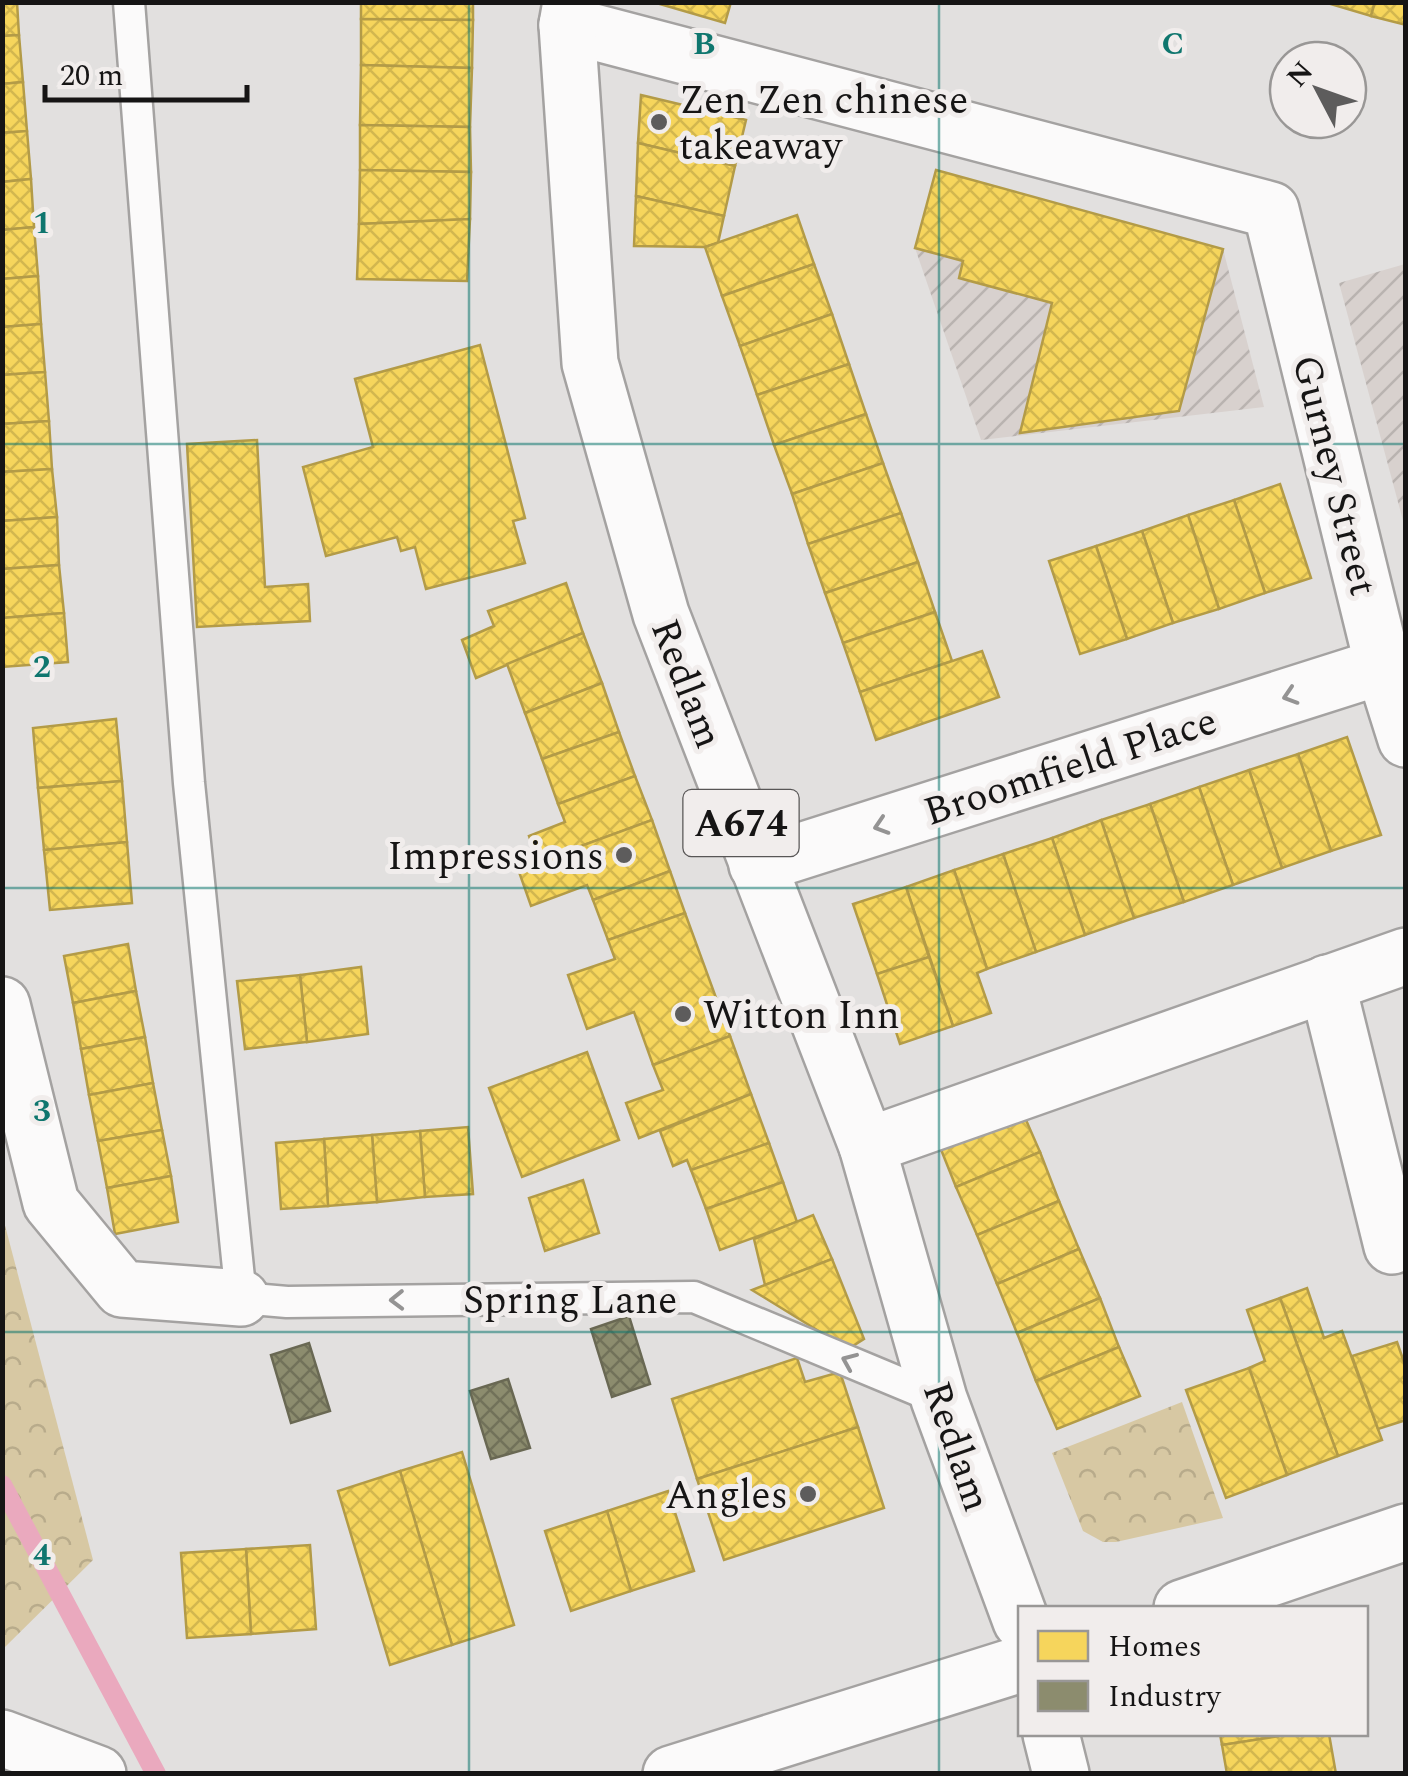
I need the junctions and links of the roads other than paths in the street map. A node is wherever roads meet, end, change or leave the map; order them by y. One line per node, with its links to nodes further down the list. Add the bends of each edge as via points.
1 (128, 2): 11 (lane, via 189,783)
2 (569, 14): 3 (street, Gurney Street, via 1271,210); 5 (street, Redlam / A674, via 590,362 661,614)
3 (1383, 666): 4 (street, Gurney Street); 5 (street, Broomfield Place, one-way to 5)
4 (1406, 739)
5 (757, 865): 9 (street, Redlam / A674)
6 (1406, 956): 7 (street)
7 (1326, 984): 9 (street); 10 (street)
8 (2, 1005): 11 (street, via 50,1203 122,1289)
9 (867, 1146): 12 (street, Redlam / A674)
10 (1392, 1246)
11 (240, 1298): 12 (lane, Spring Lane, one-way to 11, via 694,1297)
12 (939, 1398): 15 (street, Redlam / A674)
13 (1406, 1532): 14 (street)
14 (1188, 1606)
15 (1018, 1616)
16 (1018, 1665): 20 (street)
17 (1052, 1736): 21 (street)
18 (2, 1738): 19 (street)
19 (98, 1774)
20 (671, 1774)
21 (1060, 1774)

